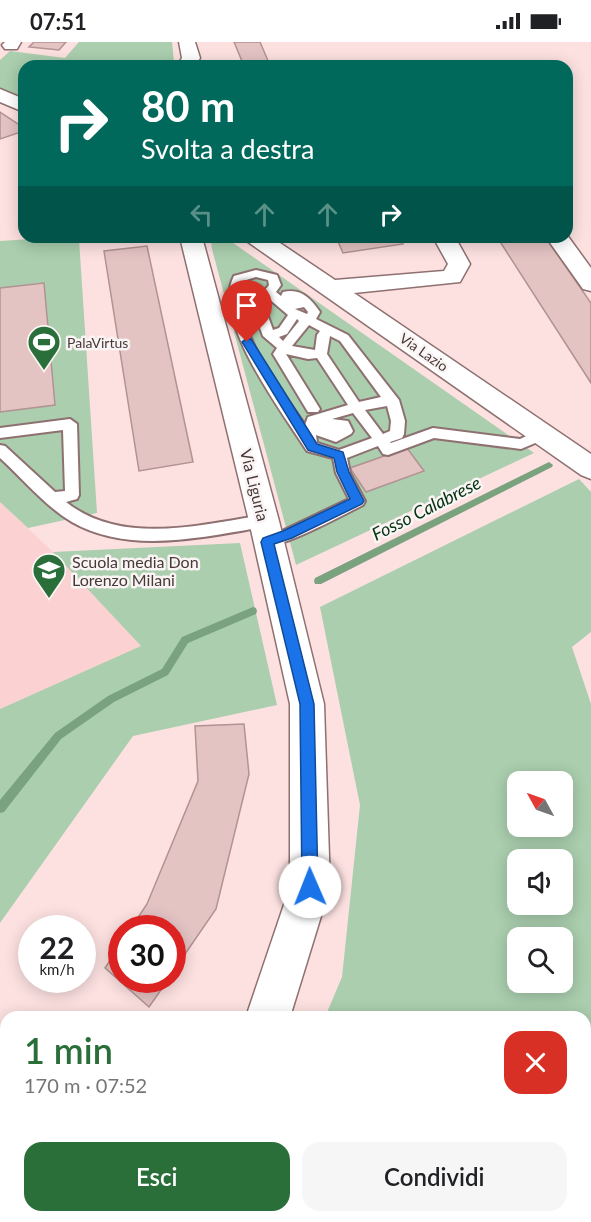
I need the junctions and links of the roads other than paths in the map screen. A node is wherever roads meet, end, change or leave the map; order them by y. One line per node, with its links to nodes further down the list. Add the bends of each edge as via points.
1 (187, 42): 2 (street)
2 (190, 60)
3 (0, 95): 4 (street)
4 (18, 103)
5 (193, 243): 32 (street, Via Liguria)
6 (265, 243): 10 (street, Via Lazio)
7 (447, 243): 10 (street, via 459,264 452,277)
8 (561, 243): 9 (street)
9 (591, 284)
10 (331, 288): 25 (street, Via Lazio)
11 (234, 291): 12 (lane); 12 (lane, via 238,279 249,273 264,273 273,278 275,285); 13 (lane)
12 (259, 296): 13 (lane); 14 (lane); 16 (lane, via 259,317)
13 (235, 308): 22 (lane, via 247,342)
14 (301, 316): 15 (lane); 16 (lane, via 283,331); 17 (lane)
15 (330, 329): 18 (lane, via 323,335); 19 (lane, via 344,338)
16 (269, 336): 17 (lane)
17 (284, 348): 18 (lane, via 307,357); 23 (lane, via 279,354)
18 (321, 354): 21 (lane)
19 (381, 389): 20 (lane); 21 (lane)
20 (392, 400): 21 (lane); 26 (lane, via 397,434)
21 (353, 402): 23 (lane); 26 (lane)
22 (293, 416): 23 (lane); 27 (lane)
23 (316, 417): 27 (lane)
24 (0, 433): 31 (lane, via 70,424 72,495)
25 (542, 434): 26 (lane, via 521,444 433,433 388,450); 30 (street, Via Lazio)
26 (382, 440): 29 (lane)
27 (308, 441): 29 (lane, via 312,447)
28 (0, 450): 31 (lane)
29 (339, 455): 32 (lane, via 358,501 288,535)
30 (591, 468)
31 (54, 498): 32 (lane, via 76,518 114,533)
32 (266, 531): 33 (street, Via Liguria, via 307,704 310,887)
33 (270, 1011)

